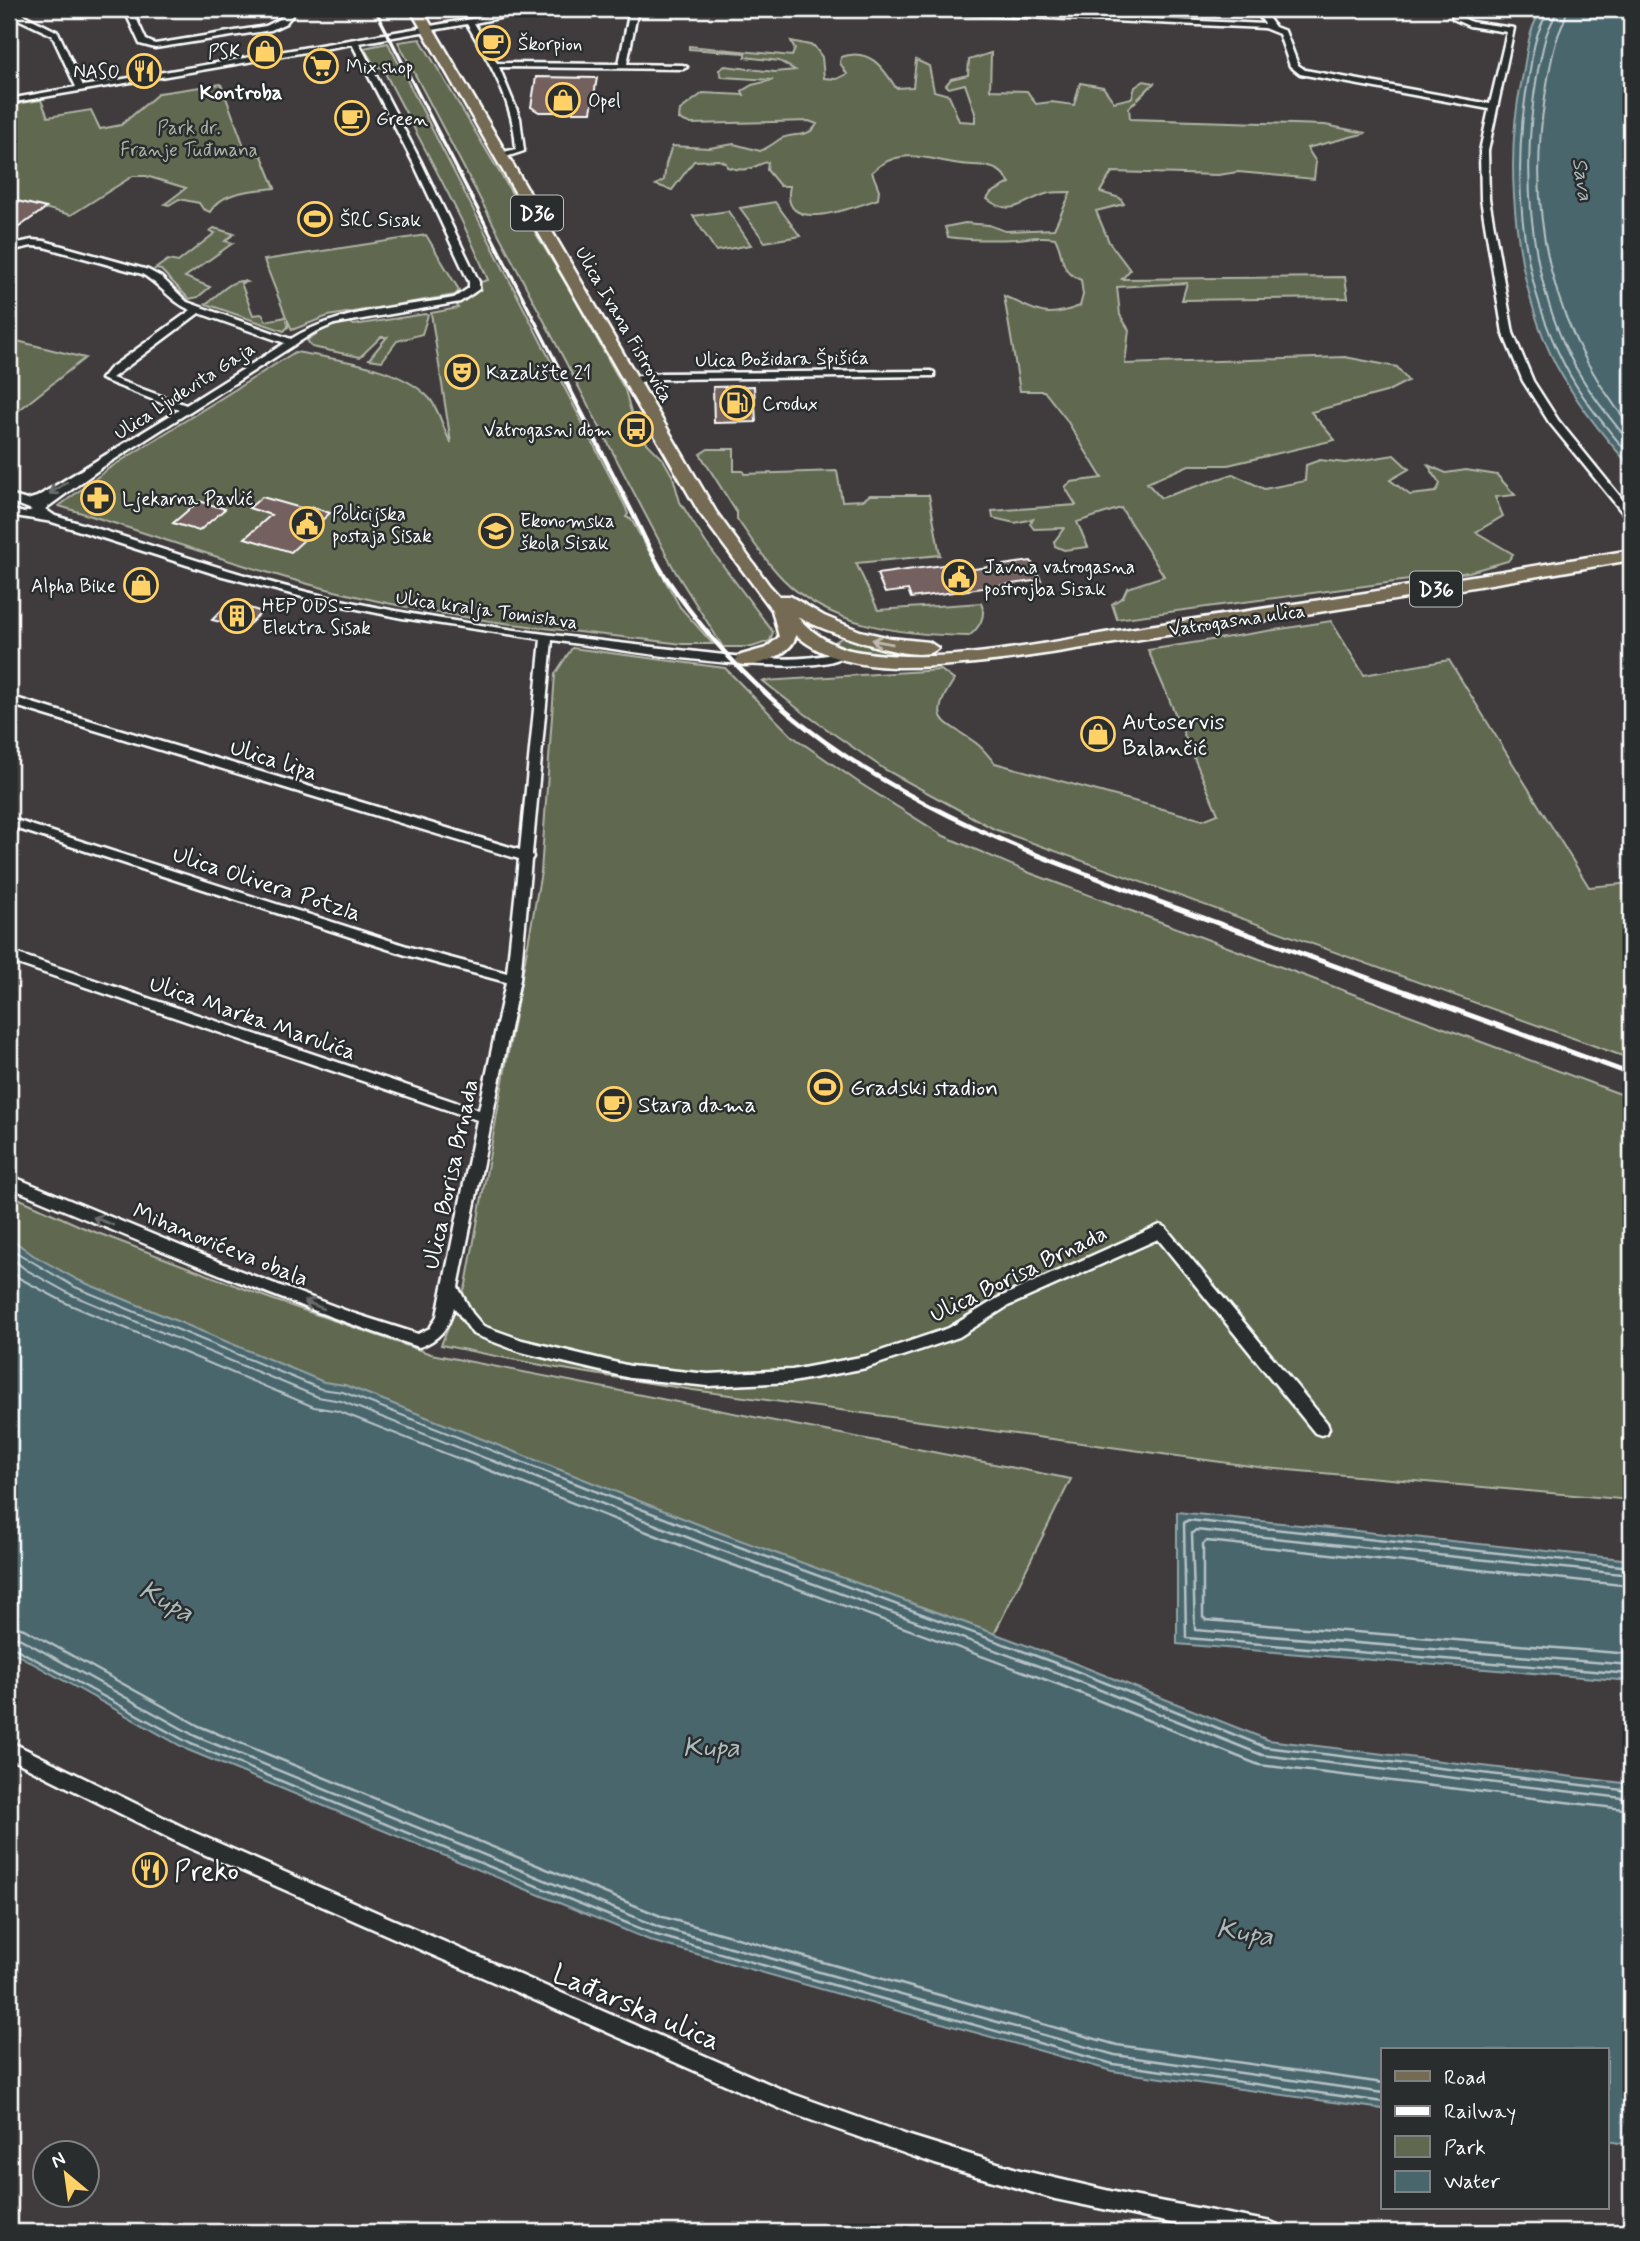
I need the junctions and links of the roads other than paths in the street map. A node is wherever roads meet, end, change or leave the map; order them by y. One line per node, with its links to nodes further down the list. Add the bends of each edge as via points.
1 (15, 9): 19 (street, via 22,18 55,34)
2 (128, 9): 3 (street, via 143,42 155,46 268,27)
3 (293, 9)
4 (416, 9): 14 (main road, Ulica Ivana Fistrovića / D36)
5 (463, 9): 12 (street, Ulica Ivana Fistrovića)
6 (541, 9): 12 (street)
7 (634, 9): 17 (street)
8 (894, 9): 11 (street)
9 (1258, 9): 13 (street)
10 (1455, 9): 21 (street, via 1455,17 1465,23 1510,31)
11 (1041, 12): 13 (street)
12 (472, 22): 14 (street); 16 (street, Ulica Ivana Fistrovića)
13 (1271, 27): 21 (street, via 1282,33 1294,66 1303,72)
14 (428, 30): 15 (street); 22 (main road, Ulica Ivana Fistrovića / D36)
15 (355, 42): 19 (street); 25 (street, Ulica Ljudevita Gaja, via 418,164 474,289 449,302 332,323)
16 (495, 65): 17 (street); 22 (street, Ulica Ivana Fistrovića, via 517,124 521,149)
17 (622, 67): 18 (street)
18 (683, 67)
19 (81, 89): 20 (street)
20 (9, 101)
21 (1494, 107): 32 (street, via 1485,146 1485,199 1511,343 1554,422)
22 (511, 154): 27 (main road, Ulica Ivana Fistrovića / D36)
23 (9, 248): 24 (street, via 44,244 145,272 184,304)
24 (198, 309): 25 (street); 28 (street, via 106,379)
25 (291, 342): 28 (street, Ulica Ljudevita Gaja)
26 (931, 374): 27 (street, Ulica Božidara Špišića)
27 (632, 380): 35 (main road, Ulica Ivana Fistrovića / D36, via 708,512)
28 (187, 409): 30 (street, Ulica Ljudevita Gaja)
29 (9, 498): 30 (street)
30 (32, 510): 31 (street); 38 (street, Ulica kralja Tomislava, via 314,597)
31 (9, 512)
32 (1631, 516)
33 (1631, 555): 36 (main road, Vatrogasna ulica / D36)
34 (1631, 569): 36 (main road, via 1499,590)
35 (756, 578): 37 (main road, D36); 39 (main road, D36, one-way to 35, via 917,647 868,639 809,616)
36 (1418, 592): 39 (main road, Vatrogasna ulica / D36)
37 (778, 605): 40 (main road, D36, via 814,642); 41 (main road, via 789,638 773,652)
38 (547, 636): 41 (street, Ulica kralja Tomislava); 44 (street, Ulica Borisa Brnada)
39 (1023, 650): 40 (main road, Vatrogasna ulica / D36, via 889,661)
40 (840, 655): 41 (street, Ulica kralja Tomislava, via 815,662)
41 (745, 660)
42 (9, 701): 44 (street, Ulica lipa)
43 (9, 822): 46 (street, Ulica Olivera Potzla, via 411,952)
44 (527, 857): 46 (street, Ulica Borisa Brnada)
45 (9, 956): 47 (street, Ulica Marka Marulića)
46 (513, 979): 47 (street, Ulica Borisa Brnada)
47 (485, 1117): 49 (street, Ulica Borisa Brnada)
48 (9, 1181): 49 (street, Mihanovićeva obala, one-way to 48, via 444,1317 435,1332 419,1341 236,1276)
49 (449, 1285): 50 (street, Ulica Borisa Brnada, via 478,1330 521,1346 643,1373 708,1380 792,1376 866,1362 954,1334 1003,1302 1160,1231)
50 (1321, 1428)
51 (9, 1749): 52 (street, Lađarska ulica, via 187,1838 788,2102 986,2171)
52 (1271, 2232)

